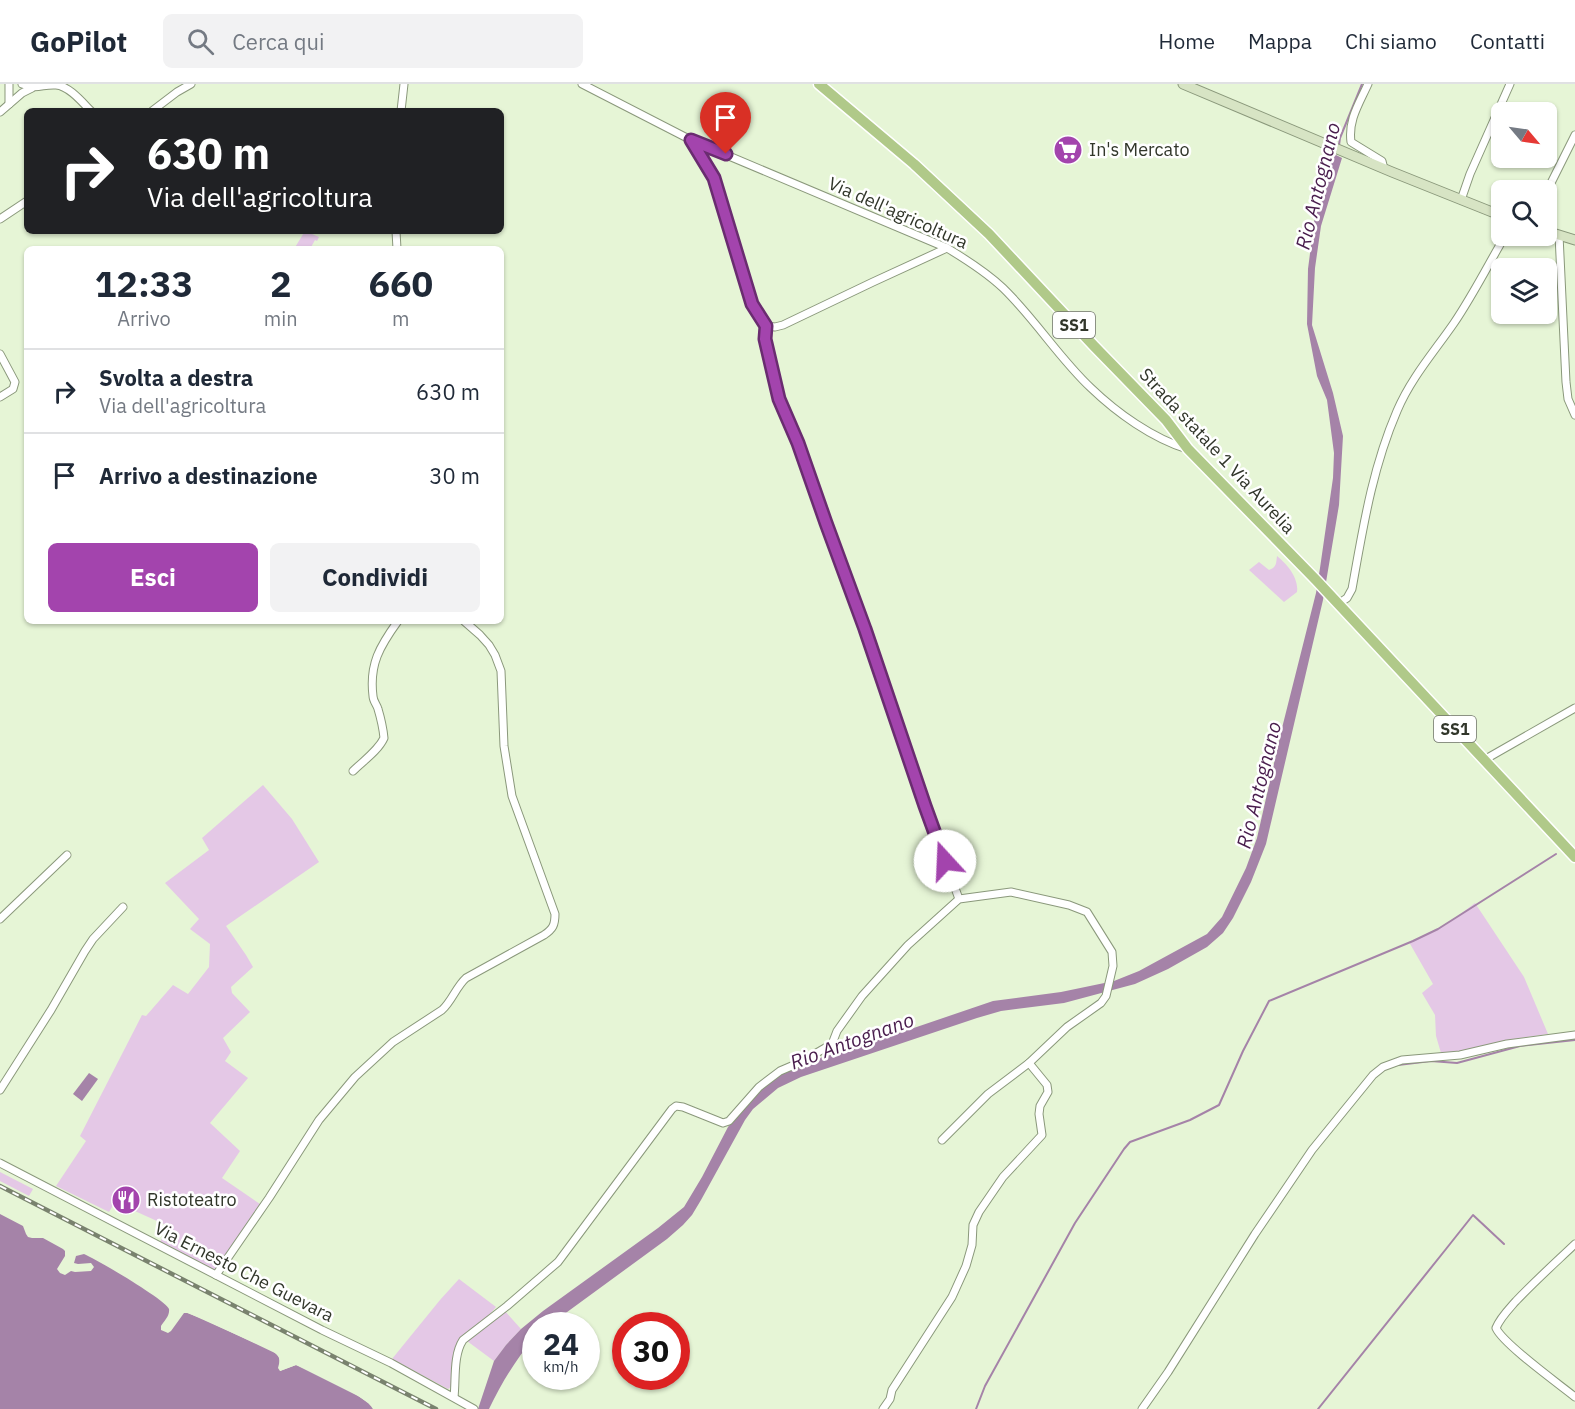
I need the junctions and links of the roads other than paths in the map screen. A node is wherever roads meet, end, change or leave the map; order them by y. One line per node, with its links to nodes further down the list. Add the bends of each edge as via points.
1 (9, 84): 11 (street)
2 (22, 84): 10 (street)
3 (191, 84): 13 (street)
4 (404, 84): 14 (street)
5 (582, 84): 17 (street, Via dell'agricoltura)
6 (819, 84): 32 (main road, Strada statale 1 Via Aurelia / SS1, via 989,234 1166,420)
7 (1183, 84): 18 (street)
8 (1368, 84): 18 (street, via 1350,123 1351,142 1382,161)
9 (1510, 84): 20 (street)
10 (32, 88): 11 (street); 12 (street, via 61,86)
11 (9, 104): 15 (street)
12 (88, 108)
13 (156, 108)
14 (401, 108)
15 (0, 112)
16 (1575, 135): 19 (street)
17 (691, 140): 27 (street, Via dell'agricoltura); 28 (street, via 714,178 752,304)
18 (1384, 169): 20 (street)
19 (1552, 180)
20 (1461, 201): 22 (street)
21 (24, 203): 23 (street)
22 (1491, 212)
23 (0, 219)
24 (1558, 235): 25 (street); 31 (street, via 1566,382)
25 (1575, 240)
26 (1499, 246): 33 (street, via 1397,410 1369,497 1352,589 1347,598)
27 (947, 248): 28 (street, via 783,325); 32 (street, Via dell'agricoltura, via 976,265 1003,288 1090,388 1137,424)
28 (766, 326): 41 (street, via 765,339 779,399 865,629)
29 (0, 354): 30 (street, via 15,382 13,389)
30 (0, 397)
31 (1575, 415)
32 (1188, 449): 33 (main road, Strada statale 1 Via Aurelia / SS1)
33 (1337, 603): 37 (main road, Strada statale 1 Via Aurelia / SS1)
34 (396, 624): 38 (street, via 377,653 372,679 373,699 384,738)
35 (468, 624): 50 (street, via 489,645 501,670 504,746 512,795 555,914 554,927 466,978 448,1005 393,1042 355,1077 319,1120)
36 (1575, 708): 37 (street)
37 (1484, 760): 40 (main road, Strada statale 1 Via Aurelia / SS1)
38 (353, 771)
39 (67, 855): 43 (street)
40 (1575, 857)
41 (959, 899): 45 (street, via 1011,892 1069,905 1087,912 1112,952 1111,976 1101,1003 1067,1027); 51 (street, via 908,945 862,996 837,1030 832,1044 780,1071 729,1121 723,1123 683,1107 672,1109 558,1262 464,1340 458,1353)
42 (123, 907): 46 (street, via 93,939)
43 (0, 919)
44 (1575, 1035): 55 (street, via 1460,1055 1402,1060 1373,1075 1307,1157)
45 (1029, 1063): 47 (street, via 988,1094); 54 (street, via 1047,1085 1039,1114 1042,1136 1003,1177 979,1212 966,1266 952,1298)
46 (0, 1090)
47 (942, 1140)
48 (0, 1163): 50 (street, Via Ernesto Che Guevara)
49 (1575, 1244): 52 (street, via 1534,1282 1496,1328 1498,1334)
50 (216, 1275): 51 (street, Via Ernesto Che Guevara)
51 (454, 1397): 53 (street, Via Ernesto Che Guevara)
52 (1575, 1397)
53 (472, 1408)
54 (883, 1409)
55 (1142, 1409)

